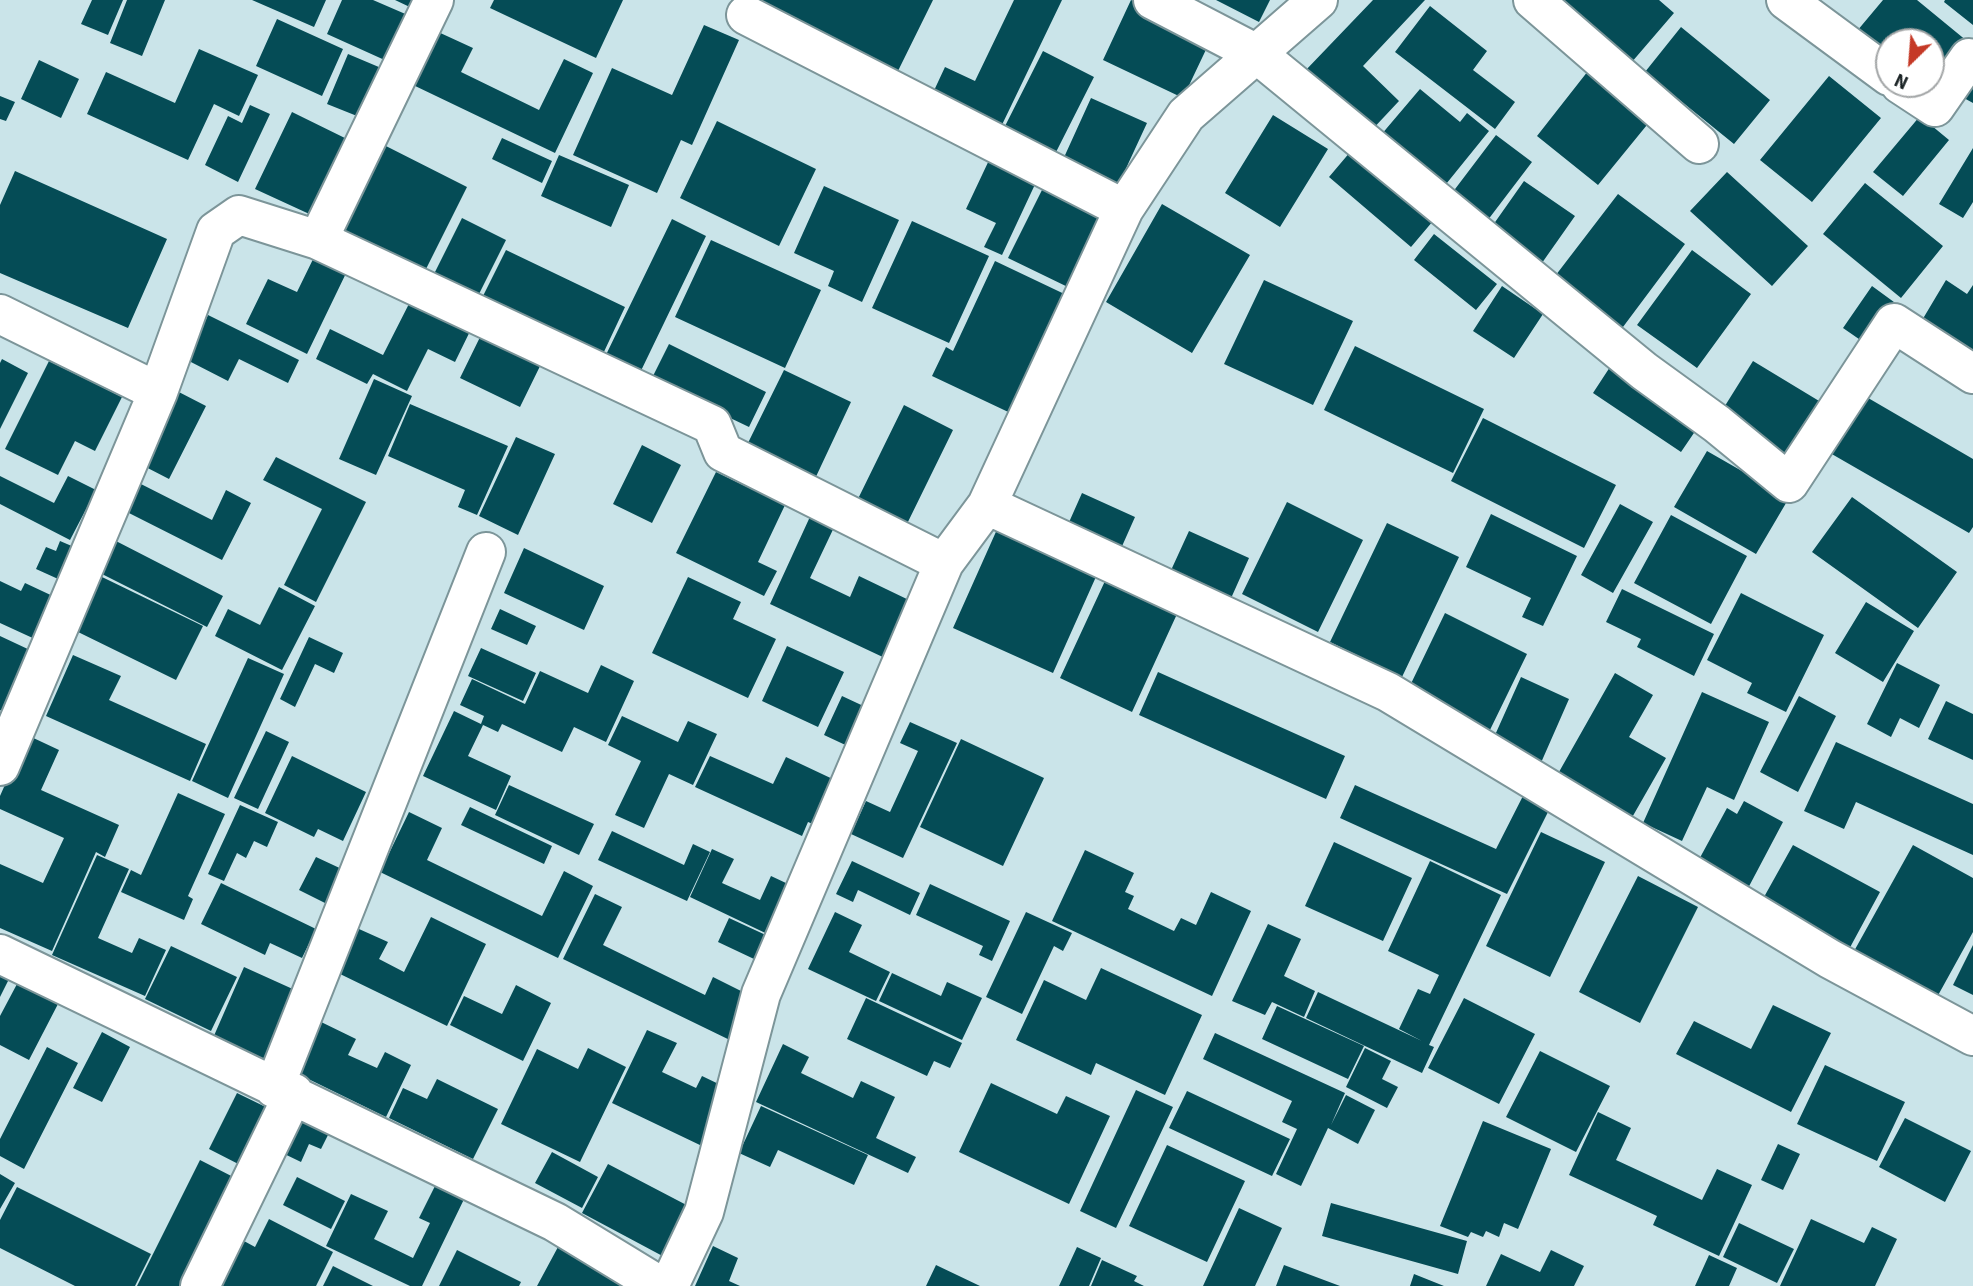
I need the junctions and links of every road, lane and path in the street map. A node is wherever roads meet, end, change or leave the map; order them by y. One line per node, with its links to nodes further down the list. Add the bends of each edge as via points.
1 (434, 0): 15 (street)
2 (1153, 0): 7 (street)
3 (1318, 0): 7 (street)
4 (1533, 0): 13 (street)
5 (1786, 0): 9 (street)
6 (746, 15): 14 (street)
7 (1256, 54): 14 (street, via 1186,115); 17 (street, via 1789,483 1895,323)
8 (1973, 61): 10 (street, via 1969,58)
9 (1875, 65)
10 (1945, 93)
11 (1921, 98): 12 (street, via 1935,107)
12 (1941, 98)
13 (1699, 144)
14 (1124, 209): 19 (street)
15 (318, 240): 18 (street, via 239,215 216,231); 21 (street, via 712,425 723,452)
16 (0, 314): 18 (street)
17 (1973, 374)
18 (158, 392): 22 (street)
19 (987, 505): 21 (street); 24 (street, via 1388,692 1830,959)
20 (485, 552): 25 (street)
21 (944, 563): 28 (street, via 761,994 704,1212)
22 (0, 766)
23 (0, 954): 25 (street)
24 (1973, 1036)
25 (284, 1091): 26 (street); 27 (street, via 555,1222)
26 (200, 1286)
27 (660, 1286)
28 (669, 1286)

